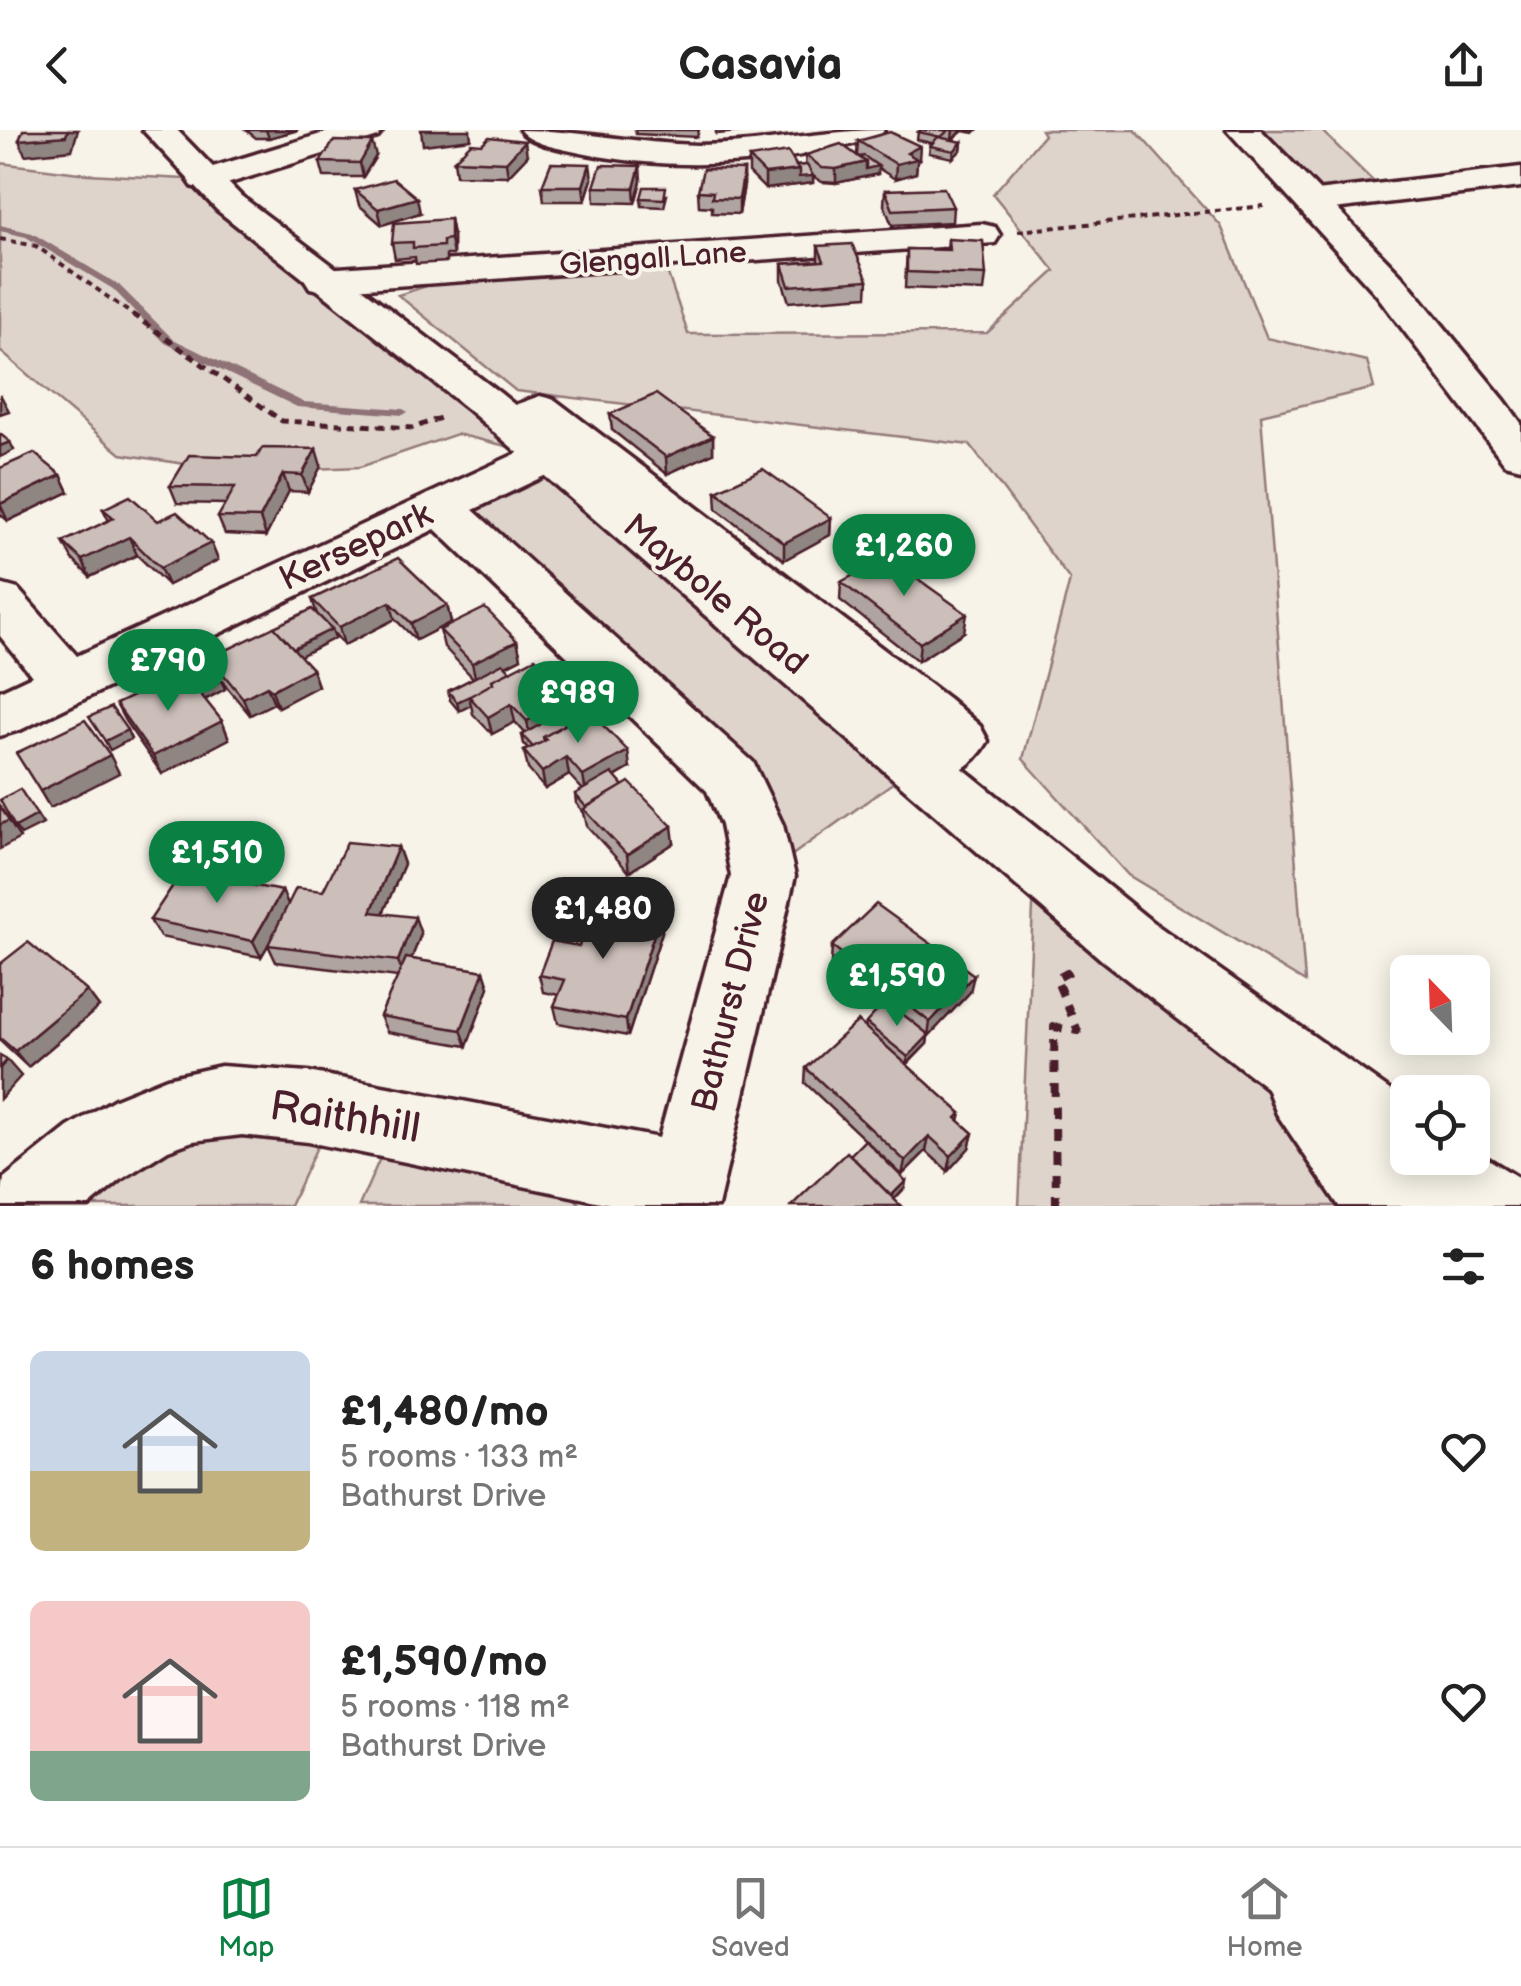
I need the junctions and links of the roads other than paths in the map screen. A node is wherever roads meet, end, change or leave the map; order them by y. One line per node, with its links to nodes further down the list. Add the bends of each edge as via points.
1 (159, 130): 7 (main road, Maybole Road)
2 (366, 130): 7 (main road)
3 (536, 130): 4 (main road, via 600,148 657,153 793,148)
4 (868, 130)
5 (1243, 130): 8 (main road)
6 (1521, 177): 8 (main road)
7 (206, 180): 10 (main road, Maybole Road)
8 (1316, 201): 12 (main road, via 1463,372)
9 (982, 234): 10 (main road, Glengall Lane)
10 (324, 280): 11 (main road, Maybole Road)
11 (528, 439): 13 (main road, Kersepark); 17 (main road, Maybole Road, via 1126,941)
12 (1521, 454)
13 (442, 507): 15 (main road, Kersepark); 20 (main road, Bathurst Drive, via 732,778 752,825 763,876)
14 (0, 601): 15 (main road)
15 (68, 682): 16 (main road, Kersepark)
16 (0, 715)
17 (1277, 1052): 18 (main road, Maybole Road); 22 (main road, Maybole Road)
18 (1390, 1136)
19 (1444, 1175): 23 (main road)
20 (682, 1194): 21 (main road, Raithhill, via 348,1116 222,1101 177,1110 102,1145)
21 (32, 1206)
22 (1386, 1206)
23 (1491, 1206)

